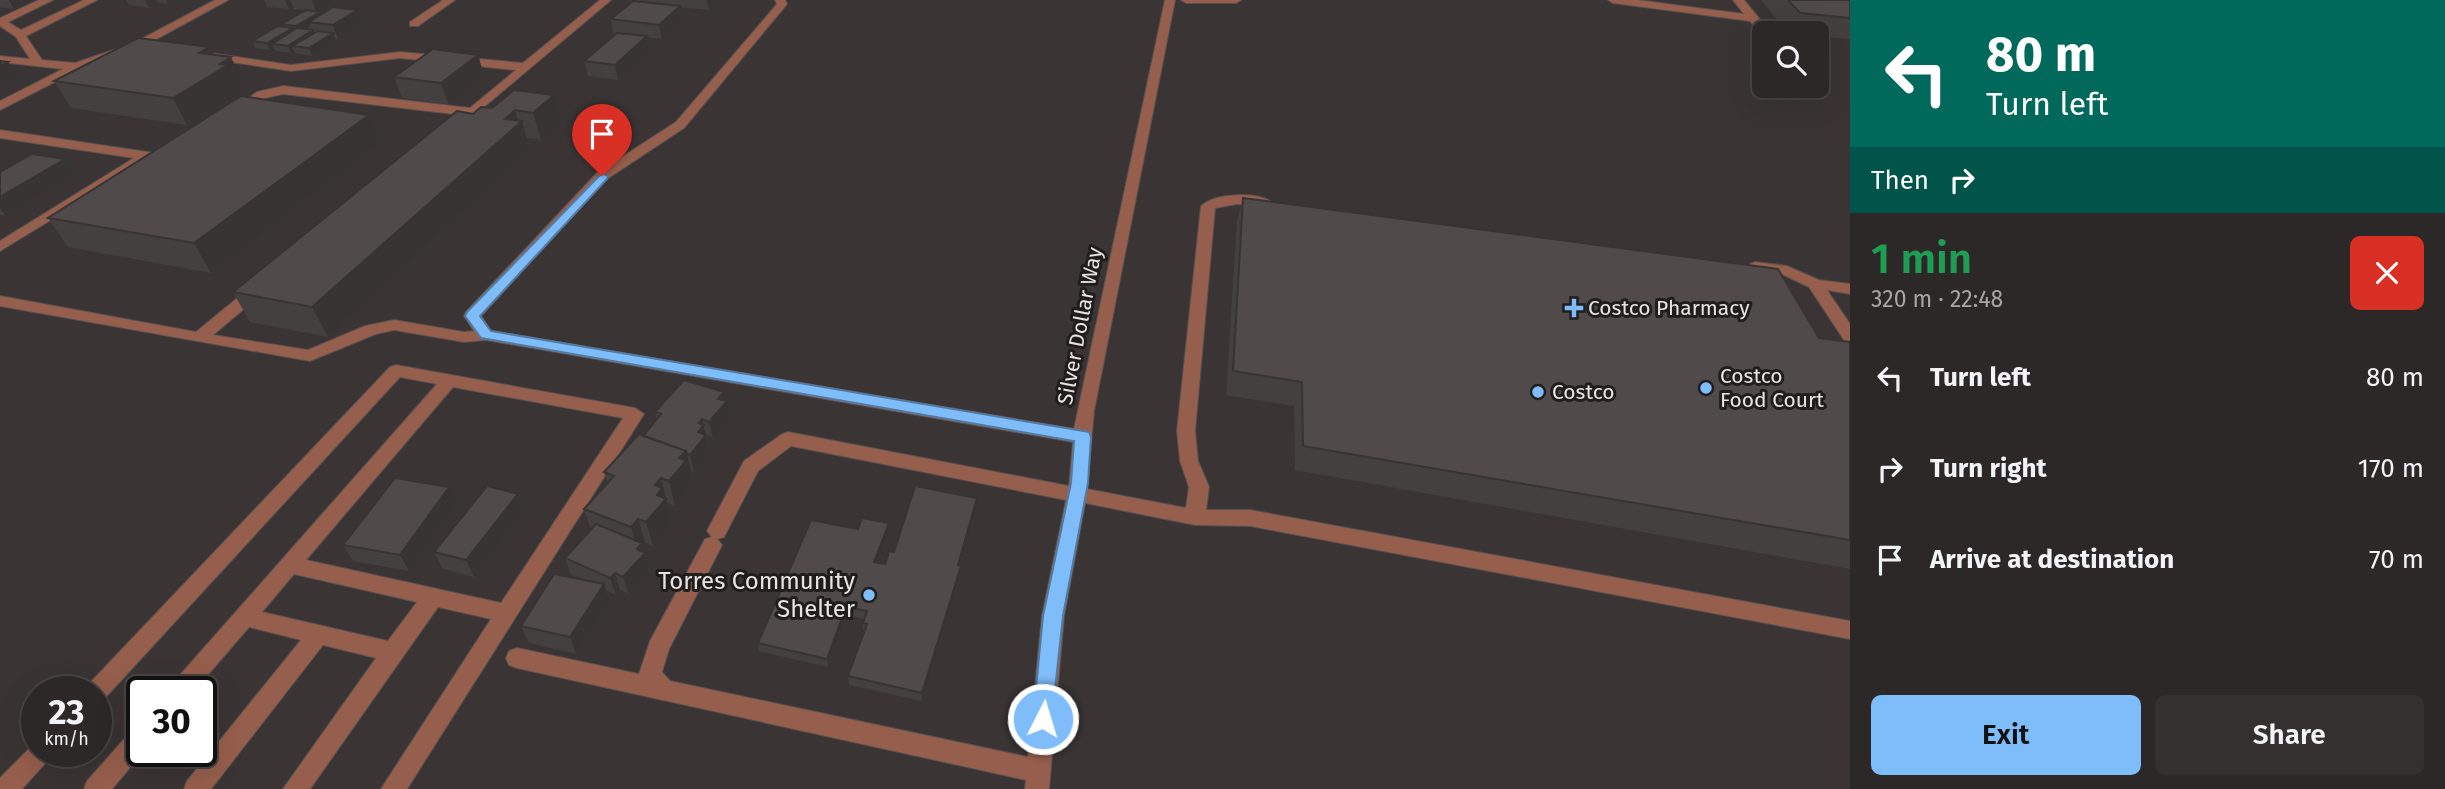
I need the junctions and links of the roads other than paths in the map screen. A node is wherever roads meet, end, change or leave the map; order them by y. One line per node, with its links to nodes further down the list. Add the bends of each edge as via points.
1 (48, 0): 13 (street)
2 (92, 0): 16 (street)
3 (223, 0): 17 (street)
4 (450, 0): 15 (street)
5 (606, 0): 23 (street)
6 (780, 0): 38 (street, via 782,4 680,125 602,176 472,316)
7 (1170, 0): 42 (street, Silver Dollar Way)
8 (1186, 0): 9 (street)
9 (1236, 0)
10 (1613, 0): 12 (street)
11 (1738, 0): 12 (street)
12 (1753, 18): 14 (street)
13 (1, 21): 16 (street)
14 (1756, 21)
15 (414, 24)
16 (20, 35): 21 (street)
17 (138, 45): 18 (street); 22 (street)
18 (163, 49)
19 (198, 55): 23 (street, via 291,68 400,55)
20 (0, 59): 21 (street)
21 (38, 63): 22 (street)
22 (76, 67): 24 (street)
23 (526, 67): 25 (street)
24 (0, 106)
25 (472, 112): 26 (street, via 283,90 261,95); 28 (street)
26 (228, 116)
27 (0, 134): 30 (street)
28 (441, 138)
29 (185, 144): 30 (street, via 163,158)
30 (146, 156): 32 (street)
31 (1280, 205): 44 (street, via 1239,200 1208,206 1186,431 1189,461 1199,487)
32 (0, 247)
33 (1733, 264): 35 (street, via 1787,271)
34 (272, 277): 40 (street)
35 (1815, 284): 36 (street); 39 (street)
36 (1850, 289)
37 (0, 301): 40 (street)
38 (486, 335): 40 (street, via 464,337 394,326 371,330 310,356); 42 (street)
39 (1850, 336)
40 (199, 338)
41 (449, 381): 45 (street); 47 (street, via 635,414); 53 (street, via 396,371)
42 (1083, 437): 43 (street, Silver Dollar Way)
43 (1077, 495): 44 (street); 55 (street, via 788,439 751,466 658,648 650,675); 58 (street, Silver Dollar Way, via 1053,616)
44 (1195, 517): 49 (street, via 1250,518)
45 (289, 565): 46 (street); 48 (street)
46 (433, 597): 47 (street); 51 (street)
47 (506, 612): 63 (street)
48 (244, 617): 50 (street); 54 (street)
49 (1850, 630)
50 (318, 635): 51 (street); 61 (street)
51 (393, 652): 62 (street)
52 (517, 658): 55 (street)
53 (111, 676)
54 (193, 676)
55 (663, 690): 58 (street)
56 (126, 754): 60 (street)
57 (26, 767): 59 (street)
58 (1037, 780)
59 (6, 789)
60 (96, 789)
61 (196, 789)
62 (295, 789)
63 (393, 789)

